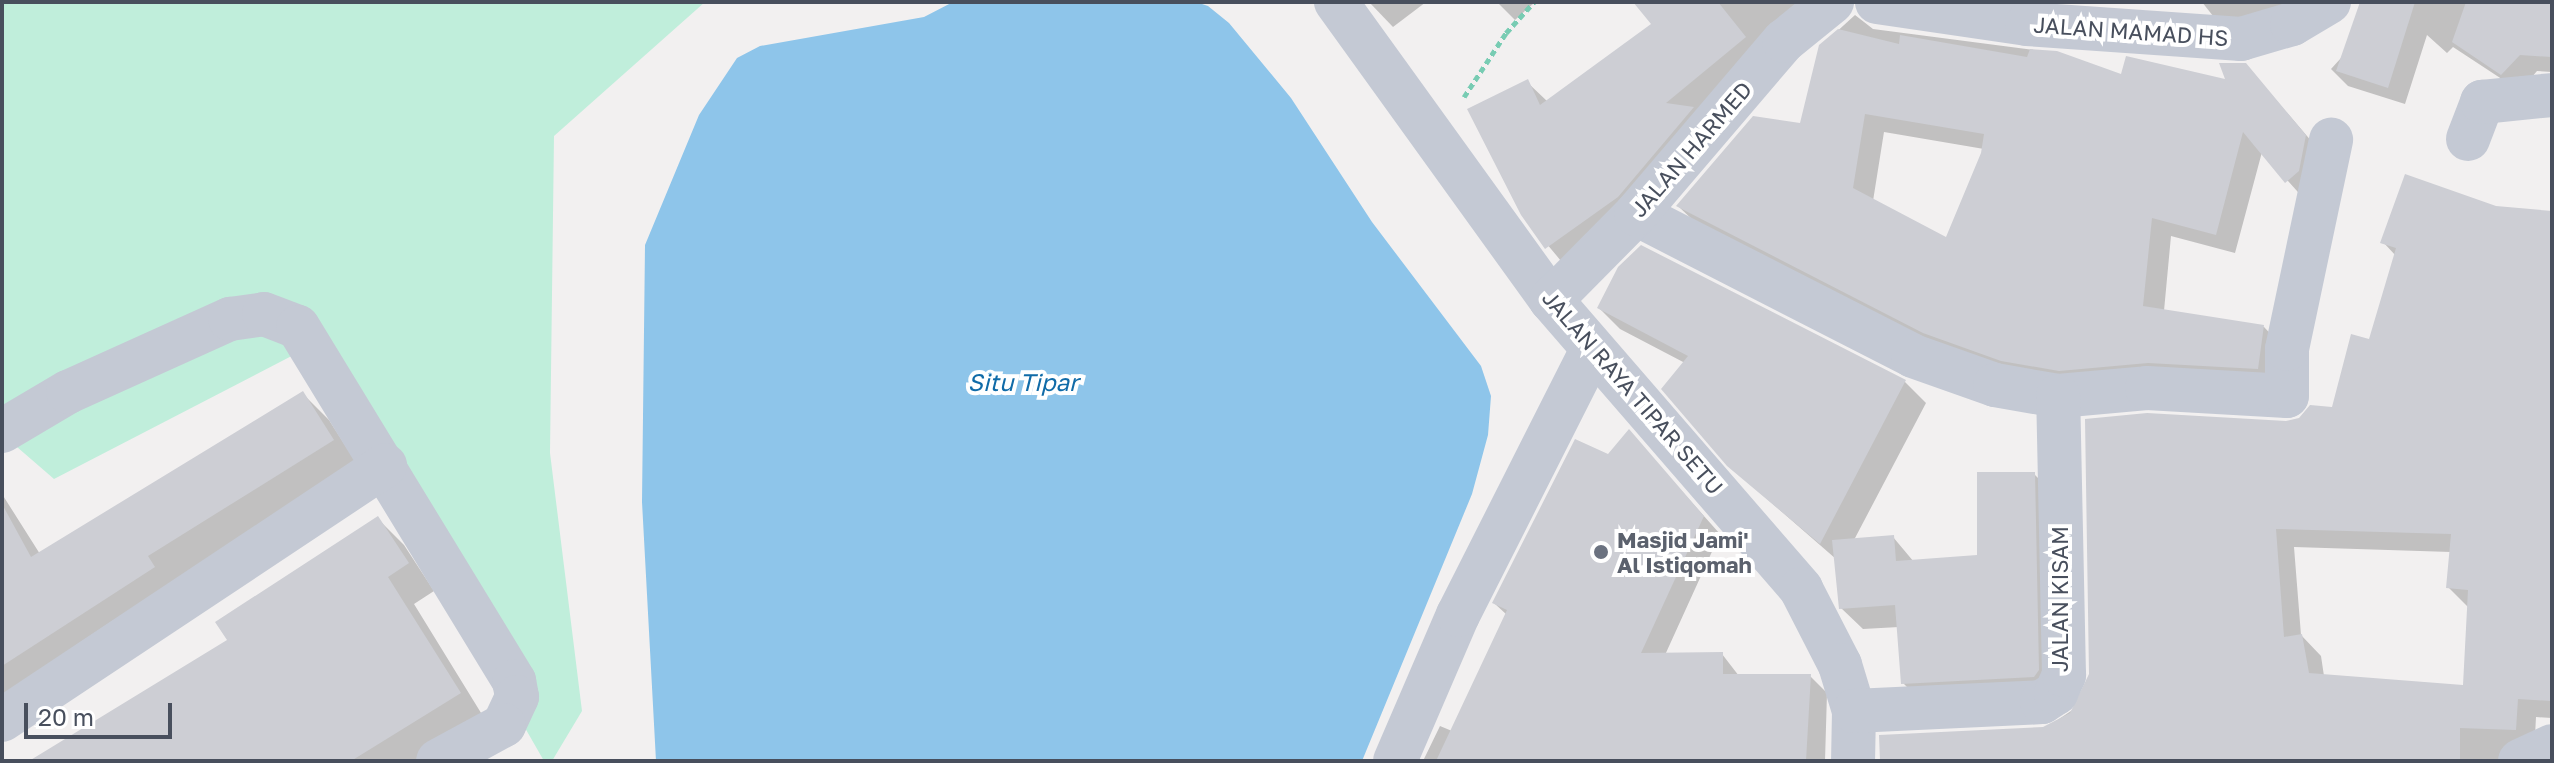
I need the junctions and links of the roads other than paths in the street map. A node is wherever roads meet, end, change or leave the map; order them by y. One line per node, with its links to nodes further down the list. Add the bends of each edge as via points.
1 (1336, 2): 9 (street, JALAN RAYA TIPAR SETU)
2 (1832, 2): 8 (street, JALAN HARMED, via 1784,41)
3 (1877, 2): 4 (street, JALAN MAMAD HS, via 2027,24 2241,39 2292,24)
4 (2329, 2)
5 (2552, 95): 6 (street, via 2482,102)
6 (2468, 139)
7 (2331, 140): 11 (street, via 2287,349 2287,396 2147,388)
8 (1636, 214): 9 (street, JALAN HARMED); 11 (street, via 1913,356 1995,385)
9 (1551, 300): 10 (street, JALAN RAYA TIPAR SETU)
10 (1592, 350): 14 (street, JALAN RAYA TIPAR SETU, via 1780,560 1820,620); 18 (street, via 1458,615)
11 (2058, 396): 14 (street, JALAN KISAM, via 2064,675 2056,693 2042,702)
12 (2, 431): 13 (street, via 68,392 230,319 264,314 307,336)
13 (385, 466): 15 (street); 17 (street, via 514,681 517,697 504,725)
14 (1854, 711): 19 (street, JALAN RAYA TIPAR SETU)
15 (2, 720)
16 (2552, 746): 20 (street)
17 (438, 761)
18 (1395, 761)
19 (1853, 761)
20 (2520, 761)

